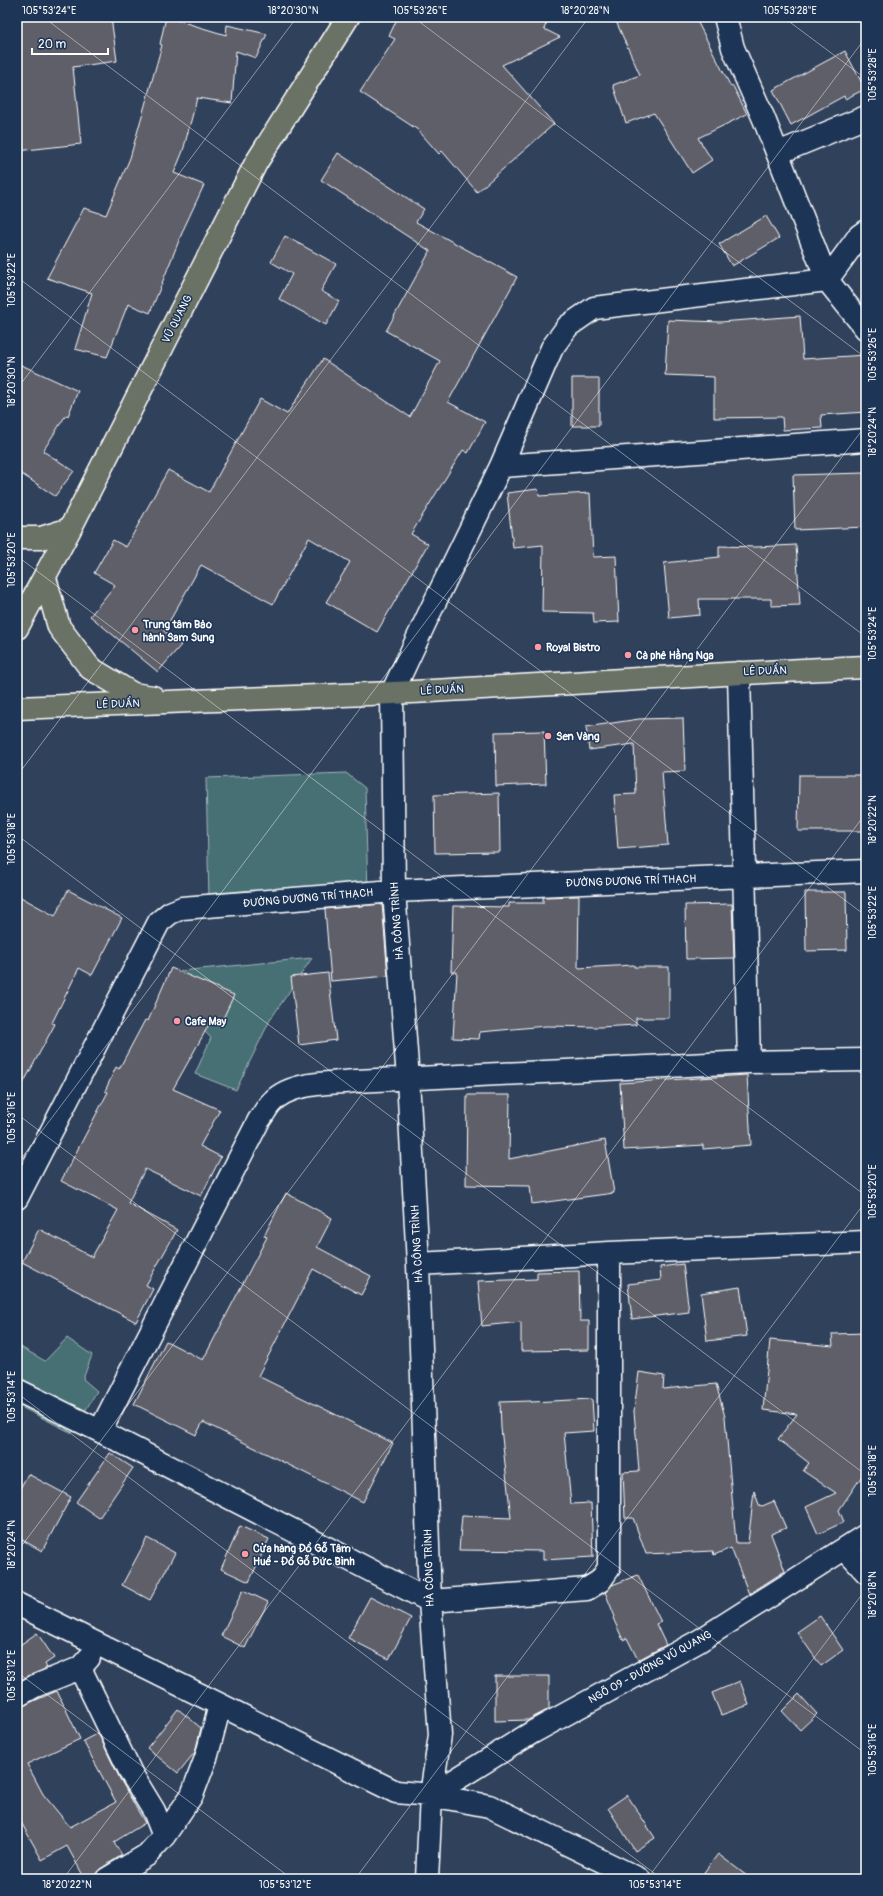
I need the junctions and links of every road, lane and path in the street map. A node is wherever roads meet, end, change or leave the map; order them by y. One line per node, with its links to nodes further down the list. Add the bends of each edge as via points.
1 (348, 17): 10 (main road, VŨ QUANG, via 256,163)
2 (725, 17): 4 (street, via 733,48)
3 (866, 117): 4 (street)
4 (778, 153): 6 (street)
5 (866, 230): 6 (street)
6 (827, 280): 7 (street); 9 (street, via 594,308 568,326 552,348)
7 (866, 329)
8 (866, 440): 9 (street)
9 (501, 466): 16 (street)
10 (70, 529): 11 (main road, via 41,538); 12 (main road, VŨ QUANG)
11 (17, 538)
12 (45, 578): 13 (main road, VŨ QUANG); 17 (main road, via 59,627 90,668 133,694)
13 (17, 628)
14 (866, 667): 15 (main road, LÊ DUẨN)
15 (739, 672): 16 (main road, LÊ DUẨN); 20 (street)
16 (392, 693): 17 (main road, LÊ DUẨN); 21 (street, HÀ CÔNG TRÌNH)
17 (184, 702): 18 (main road, LÊ DUẨN)
18 (17, 708)
19 (866, 871): 20 (street, ĐƯỜNG DƯƠNG TRÍ THẠCH)
20 (746, 876): 21 (street, ĐƯỜNG DƯƠNG TRÍ THẠCH); 23 (street)
21 (394, 891): 24 (street, HÀ CÔNG TRÌNH); 25 (street, ĐƯỜNG DƯƠNG TRÍ THẠCH, via 182,908 170,913 159,922)
22 (866, 1060): 23 (street)
23 (749, 1062): 24 (street)
24 (408, 1079): 28 (street, HÀ CÔNG TRÌNH); 30 (street, via 306,1086 283,1094 270,1103 253,1131)
25 (17, 1198)
26 (866, 1242): 27 (street)
27 (609, 1253): 28 (street); 34 (street, via 609,1568 600,1582 587,1590)
28 (418, 1264): 34 (street, HÀ CÔNG TRÌNH)
29 (17, 1390): 30 (street)
30 (100, 1431): 34 (street)
31 (866, 1535): 32 (street, NGÕ 09 - ĐƯỜNG VŨ QUANG)
32 (845, 1549): 33 (street); 40 (street, NGÕ 09 - ĐƯỜNG VŨ QUANG, via 699,1641 533,1732)
33 (866, 1572)
34 (430, 1601): 40 (street, HÀ CÔNG TRÌNH, via 440,1735)
35 (17, 1604): 36 (street)
36 (101, 1646): 37 (street); 39 (street)
37 (80, 1668): 38 (street); 41 (street, via 131,1773 154,1811)
38 (17, 1696)
39 (220, 1705): 40 (street, via 396,1792); 41 (street, via 207,1755 192,1795)
40 (431, 1795): 43 (street, HÀ CÔNG TRÌNH); 44 (street, via 489,1806)
41 (164, 1836): 42 (street, via 147,1855)
42 (107, 1879)
43 (427, 1879)
44 (639, 1879)

